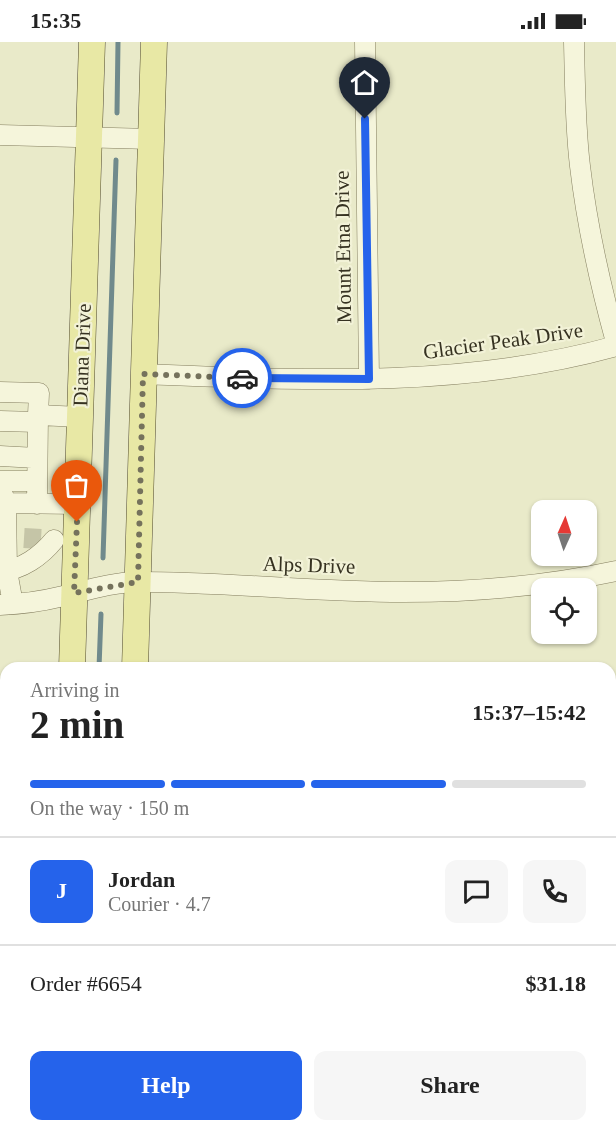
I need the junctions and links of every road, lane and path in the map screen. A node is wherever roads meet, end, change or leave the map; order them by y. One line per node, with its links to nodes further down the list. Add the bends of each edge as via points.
1 (92, 42): 6 (main road, Diana Drive)
2 (154, 42): 7 (main road)
3 (365, 42): 10 (street, Mount Etna Drive)
4 (574, 42): 8 (street, via 586,211)
5 (0, 135): 6 (street)
6 (88, 138): 7 (street); 12 (main road, Diana Drive)
7 (151, 139): 9 (main road)
8 (616, 344): 10 (street, Glacier Peak Drive, via 559,360 484,372)
9 (143, 374): 10 (street, Glacier Peak Drive); 26 (main road)
10 (369, 379)
11 (0, 392): 14 (street, via 39,393)
12 (80, 417): 14 (street); 22 (main road, Diana Drive)
13 (0, 421): 14 (street)
14 (38, 424): 15 (street); 18 (street)
15 (0, 434)
16 (0, 456): 18 (street)
17 (0, 469): 18 (street)
18 (37, 470): 19 (street); 21 (street)
19 (0, 481)
20 (2, 498): 21 (street); 23 (street)
21 (37, 504): 22 (street)
22 (77, 504): 23 (main road, Diana Drive)
23 (41, 539): 24 (street); 24 (street, via 45,552); 27 (main road, Diana Drive)
24 (4, 571): 28 (street)
25 (616, 572): 26 (street, Alps Drive, via 457,592)
26 (138, 582): 27 (street, Alps Drive); 30 (main road)
27 (74, 593): 28 (street, Alps Drive); 29 (main road, Diana Drive)
28 (7, 605)
29 (72, 662)
30 (135, 662)

